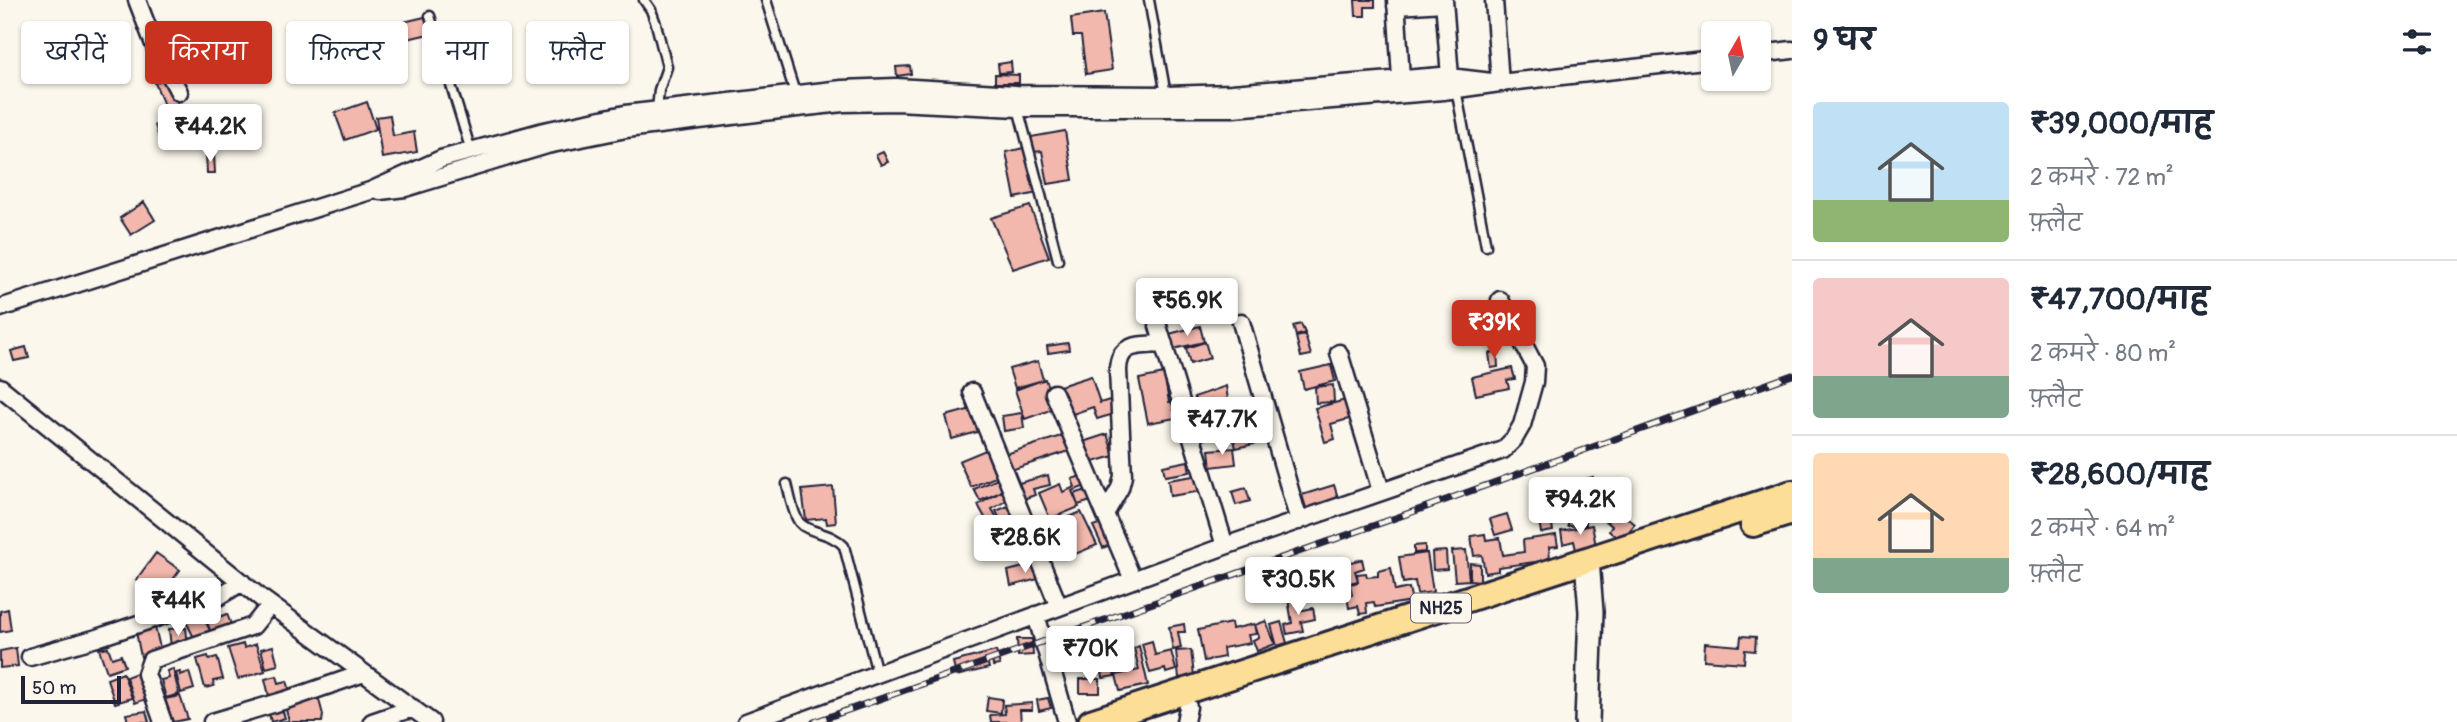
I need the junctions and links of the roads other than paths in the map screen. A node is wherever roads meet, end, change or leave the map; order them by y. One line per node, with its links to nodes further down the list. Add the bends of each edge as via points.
1 (137, 0): 15 (street)
2 (644, 0): 19 (lane, via 654,17 667,67)
3 (766, 0): 16 (lane)
4 (1149, 0): 17 (lane)
5 (1494, 0): 14 (street)
6 (1444, 1): 7 (street); 13 (street)
7 (1396, 3): 12 (street)
8 (430, 16): 20 (lane)
9 (1792, 50): 10 (street)
10 (1771, 53)
11 (1701, 60): 14 (street)
12 (1401, 78): 13 (street); 17 (street)
13 (1453, 83): 14 (street); 18 (street, via 1233,108); 22 (lane)
14 (1500, 83)
15 (179, 92)
16 (795, 93): 17 (street, via 896,87 1016,94); 19 (street)
17 (1166, 94)
18 (1018, 108): 21 (street, via 843,103 639,128 547,145 405,188); 23 (lane)
19 (657, 110): 20 (street, via 544,131)
20 (471, 151): 21 (street, via 441,159)
21 (370, 191): 25 (street)
22 (1486, 246)
23 (1058, 260)
24 (1500, 300): 34 (street, via 1535,366 1522,425 1514,439 1503,450)
25 (0, 308)
26 (1241, 322): 38 (street)
27 (1158, 326): 28 (street)
28 (1164, 344): 37 (street, via 1131,347 1120,355 1123,476); 39 (street)
29 (1339, 353): 34 (street)
30 (0, 387): 42 (street)
31 (972, 392): 44 (street)
32 (1054, 393): 37 (street)
33 (787, 484): 48 (lane, via 801,525 844,546)
34 (1381, 491): 38 (street)
35 (1792, 494): 40 (main road, NH25)
36 (1792, 512): 40 (main road, NH25)
37 (1105, 514): 41 (street)
38 (1299, 521): 39 (street)
39 (1225, 546): 41 (street)
40 (1588, 568): 50 (main road, NH25); 57 (main road, NH25); 59 (street)
41 (1133, 580): 44 (street)
42 (242, 582): 43 (street); 46 (street, via 218,597)
43 (270, 605): 47 (street); 51 (street, via 254,626 151,660 146,674)
44 (1059, 607): 45 (street)
45 (1036, 615): 48 (street); 56 (street)
46 (30, 657)
47 (364, 673): 49 (street); 52 (street)
48 (877, 673): 55 (street)
49 (412, 708): 53 (street); 54 (street)
50 (1186, 715): 58 (main road, NH25)
51 (163, 722)
52 (212, 722)
53 (372, 722)
54 (431, 722)
55 (746, 722)
56 (1067, 722)
57 (1091, 722)
58 (1141, 722)
59 (1587, 722)

